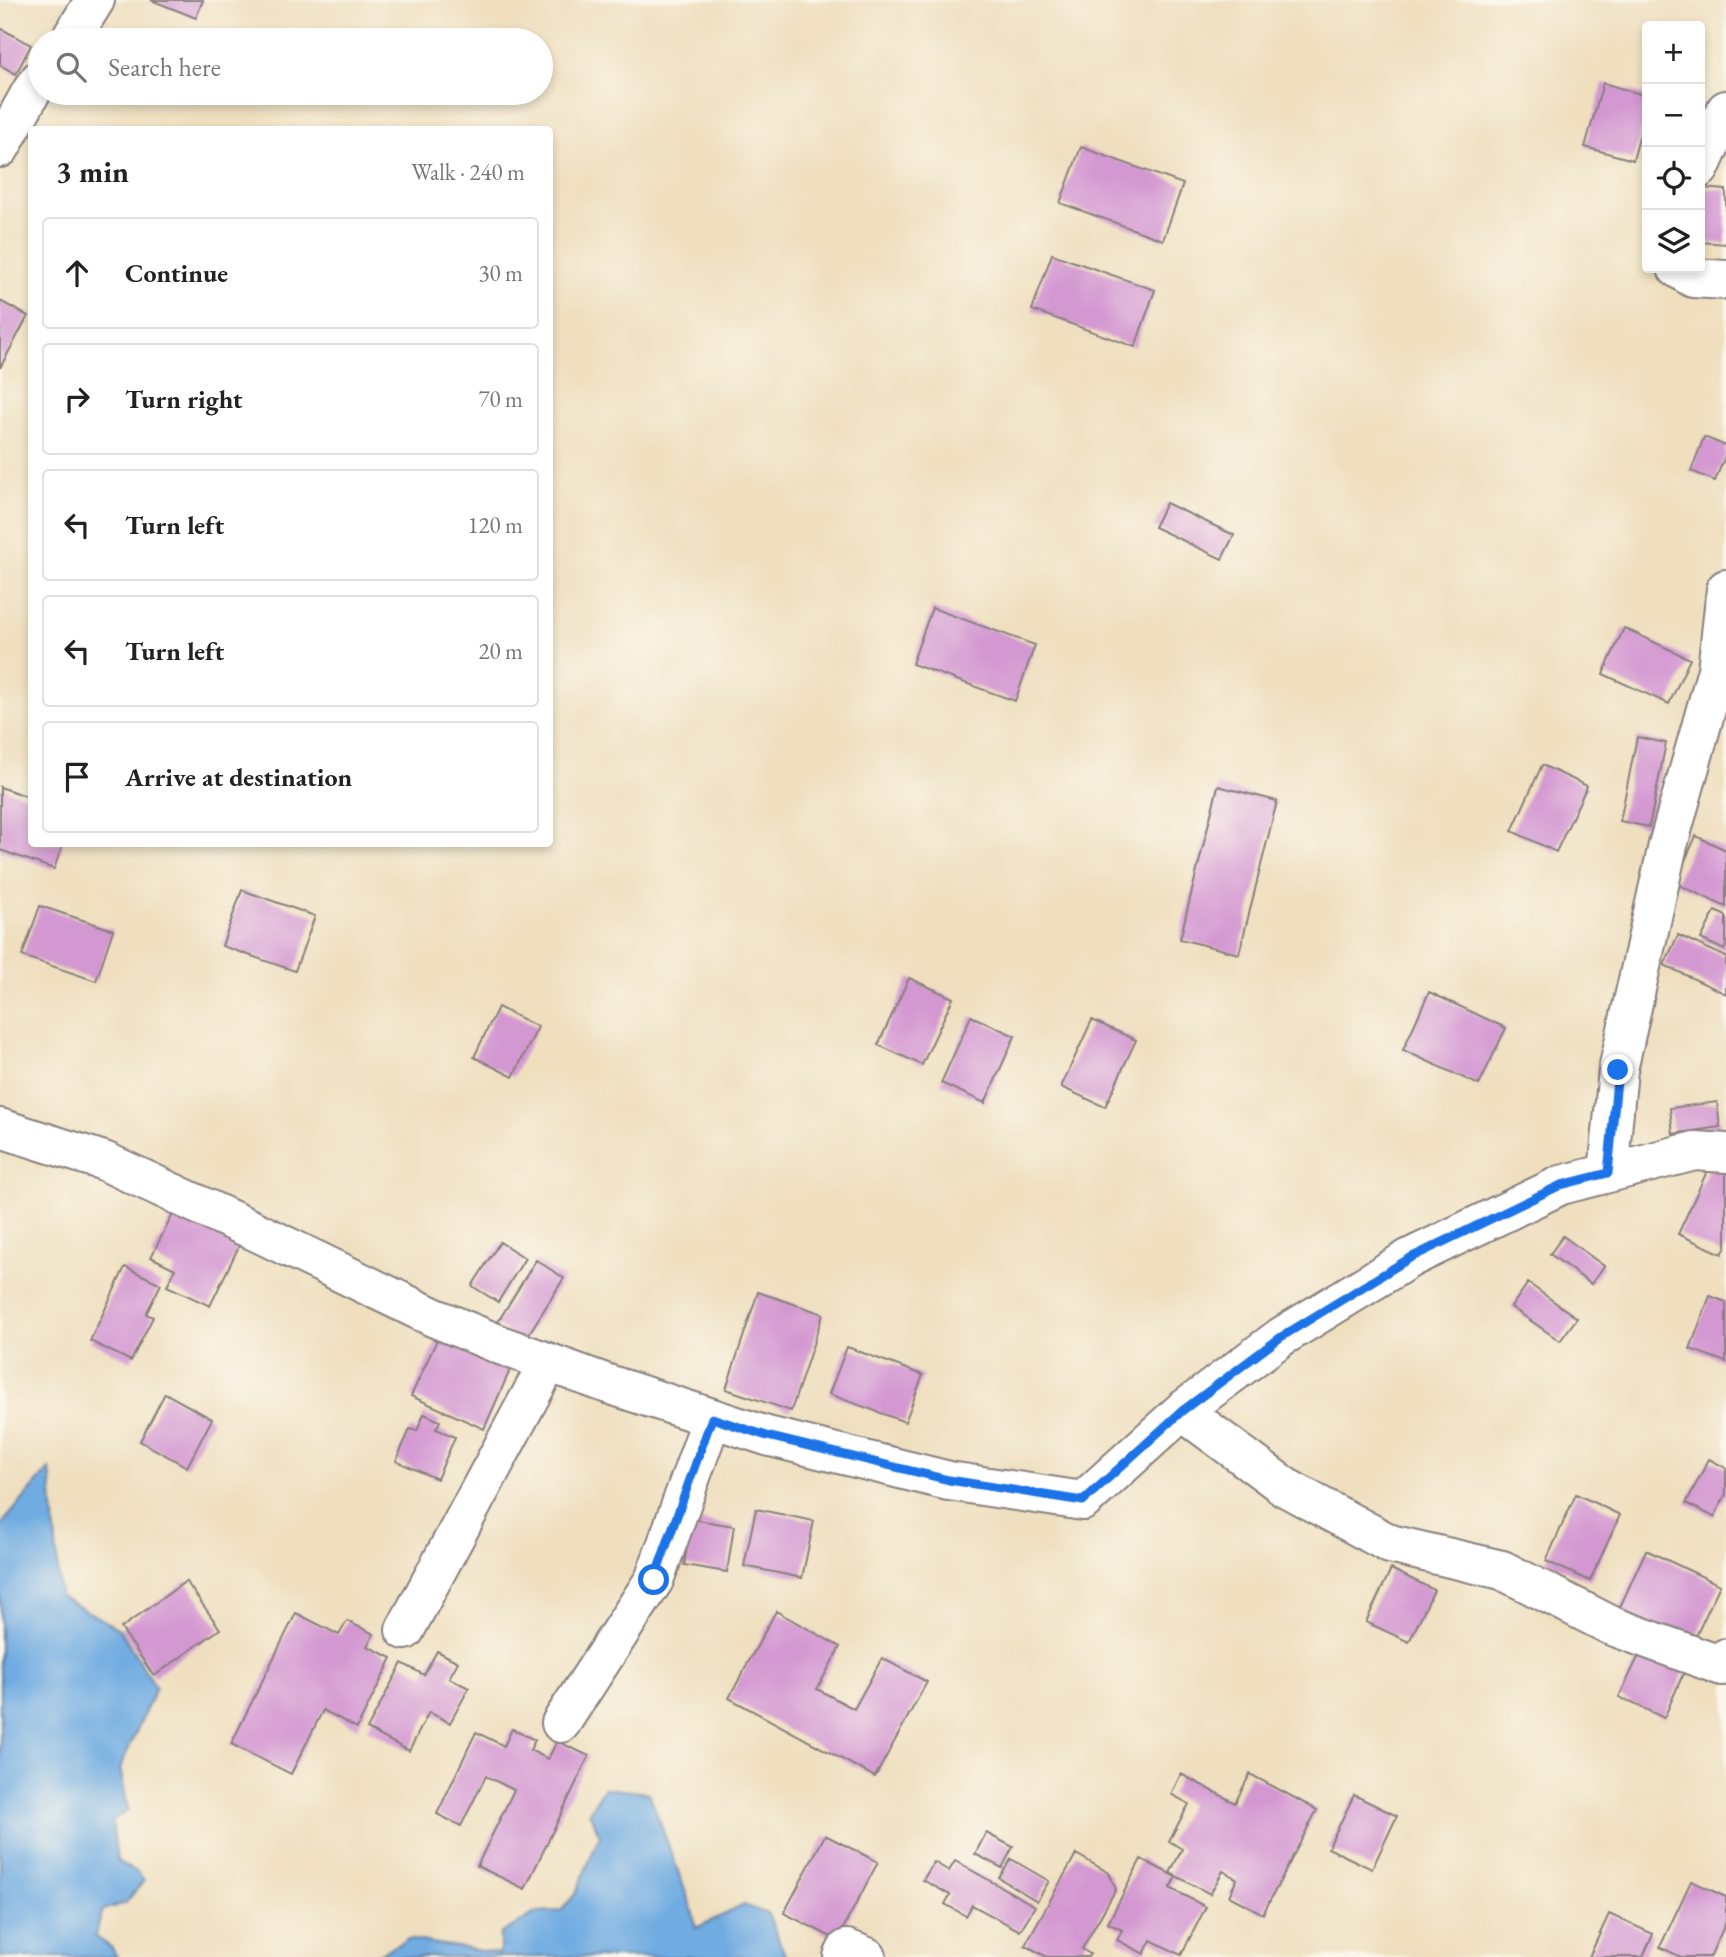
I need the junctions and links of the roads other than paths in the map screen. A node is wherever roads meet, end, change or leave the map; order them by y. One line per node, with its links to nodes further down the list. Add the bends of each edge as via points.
1 (95, 0): 2 (street)
2 (80, 28)
3 (28, 97): 5 (street)
4 (1726, 110): 6 (street)
5 (0, 148)
6 (1705, 157)
7 (1684, 273): 8 (street, via 1693,278)
8 (1726, 279)
9 (1726, 589): 12 (street, via 1717,670 1668,845 1618,1070)
10 (0, 1128): 13 (street, via 104,1161 433,1317)
11 (1726, 1153): 12 (street, via 1695,1151)
12 (1608, 1173): 14 (street, via 1561,1185 1410,1258 1281,1337)
13 (548, 1363): 15 (street); 16 (street)
14 (1182, 1411): 15 (street, via 1083,1501 949,1480); 17 (street, via 1285,1487 1390,1544 1502,1570 1612,1626 1722,1666)
15 (712, 1418): 18 (street, via 654,1580)
16 (405, 1630)
17 (1726, 1658)
18 (561, 1723)
19 (843, 1957): 20 (street, via 847,1949)
20 (867, 1957)

